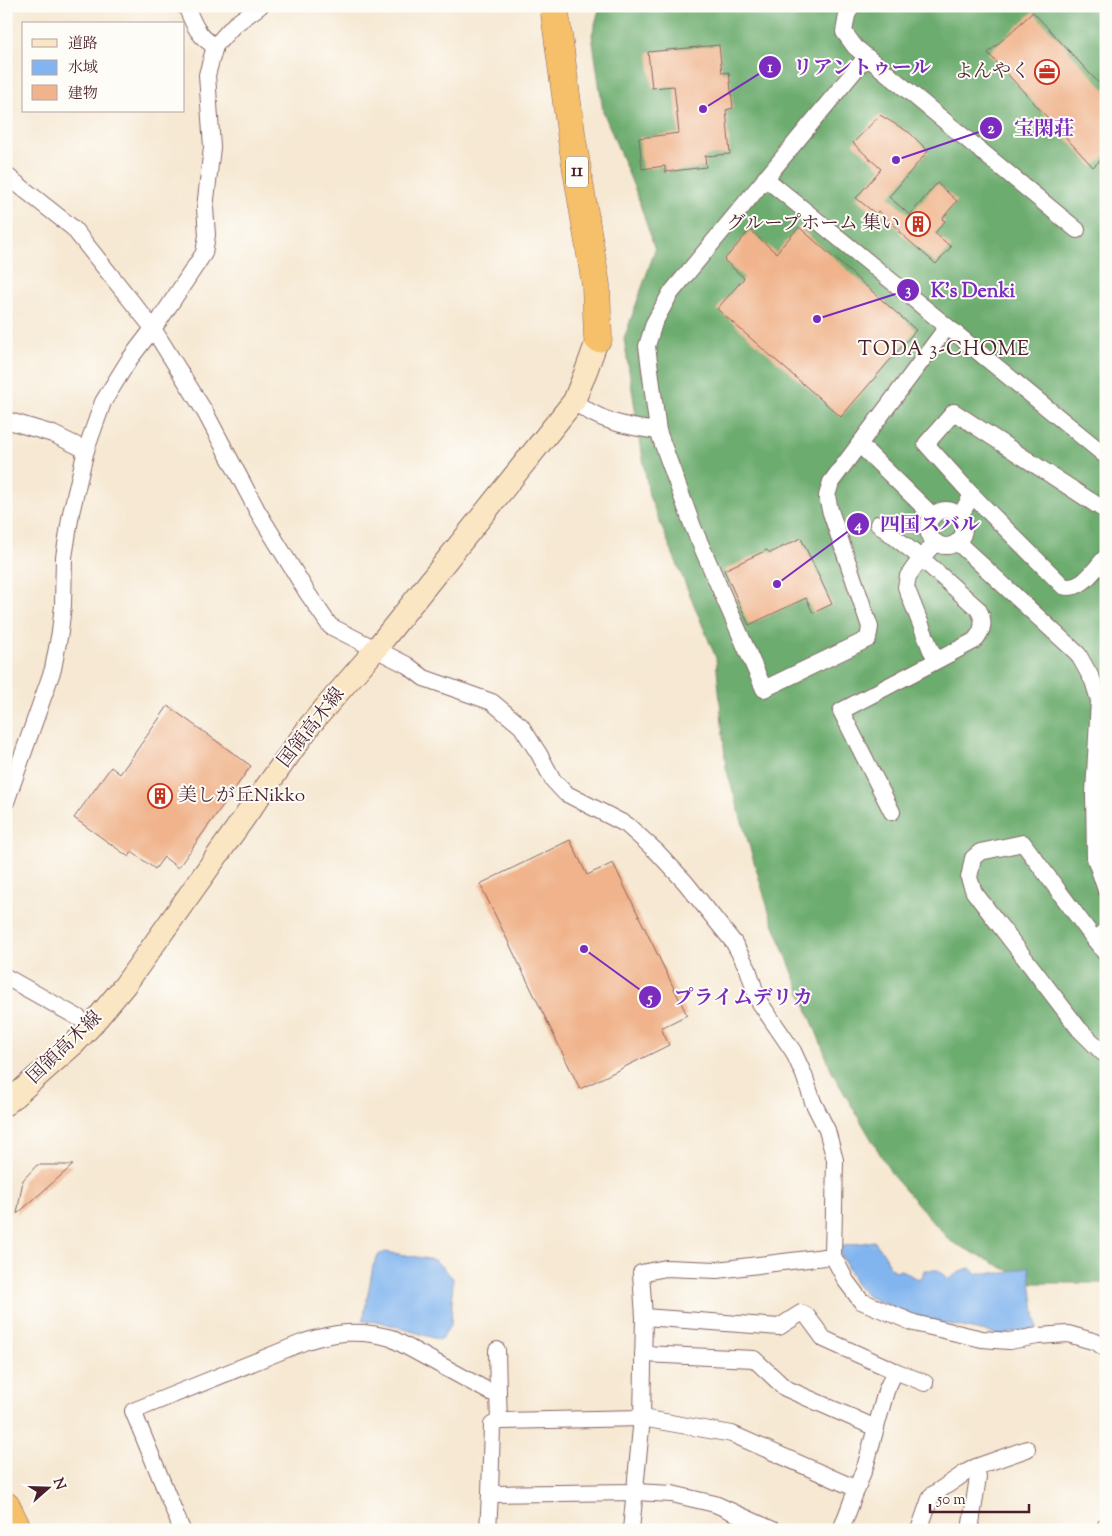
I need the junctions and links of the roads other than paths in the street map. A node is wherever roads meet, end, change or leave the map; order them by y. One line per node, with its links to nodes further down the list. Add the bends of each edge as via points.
1 (186, 6): 5 (street, via 197,32)
2 (260, 6): 5 (street, via 234,25)
3 (554, 6): 12 (highway, 11, via 596,285)
4 (852, 6): 6 (street, via 844,32)
5 (215, 46): 10 (street, via 208,75 212,147 204,253)
6 (866, 57): 8 (street); 9 (street)
7 (6, 175): 10 (street, via 73,228)
8 (765, 178): 11 (street); 15 (street, via 670,294 654,322 647,346)
9 (1077, 230)
10 (152, 327): 17 (street, via 102,402); 28 (street, via 313,602 330,626)
11 (948, 327): 16 (street); 18 (street)
12 (598, 338): 13 (main road, 国領高木線)
13 (574, 401): 15 (street, via 587,412 629,428); 28 (main road, 国領高木線)
14 (6, 420): 17 (street, via 53,434)
15 (658, 431): 16 (street, via 693,527 764,689 868,638 870,627 827,496 831,482)
16 (859, 444): 21 (street)
17 (86, 450): 30 (street, via 64,557 60,632 53,669)
18 (1106, 456)
19 (972, 495): 20 (street, via 926,444 954,412); 22 (street); 26 (street, via 1063,586 1079,586)
20 (1106, 511)
21 (933, 516): 22 (street, via 943,510); 24 (street, via 928,527)
22 (960, 516): 25 (street, via 964,527)
23 (878, 524): 27 (street)
24 (936, 542): 25 (street, via 946,546); 27 (street)
25 (957, 542): 32 (street, via 1078,654 1093,681 1099,700 1094,793 1095,858)
26 (1106, 557)
27 (921, 558): 29 (street, via 908,576 906,587); 29 (street, via 978,608 984,618 981,633 974,641)
28 (375, 650): 36 (main road, 国領高木線, via 311,724 167,928); 39 (street, via 407,665 424,678 492,702 521,726 553,780 565,793 627,825 685,882 734,943 748,969 758,1000 793,1051 827,1130 835,1160)
29 (937, 660): 31 (street, via 842,712)
30 (6, 802)
31 (892, 812)
32 (1106, 890)
33 (1100, 935): 34 (street); 37 (street, via 1023,844 980,852 973,858 968,878 974,892 1079,1029)
34 (1106, 954)
35 (6, 976): 36 (street)
36 (90, 1027): 38 (main road, 国領高木線)
37 (1106, 1053)
38 (6, 1104)
39 (833, 1256): 40 (street, via 717,1270 666,1268 641,1273); 41 (street, via 861,1301 914,1323 1009,1342 1068,1334 1096,1342)
40 (644, 1316): 43 (street); 44 (street, via 779,1327 801,1313 807,1316 824,1339)
41 (1106, 1349)
42 (496, 1350): 46 (street)
43 (643, 1354): 47 (street); 49 (street, via 754,1360 785,1388)
44 (895, 1371): 45 (street); 49 (street)
45 (925, 1383)
46 (498, 1393): 48 (street); 58 (street, via 490,1392 391,1338 374,1333 329,1334 133,1411)
47 (642, 1418): 48 (street); 52 (street, via 732,1434); 53 (street)
48 (499, 1421): 54 (street, via 492,1425)
49 (876, 1428): 52 (street)
50 (1027, 1449): 51 (street)
51 (976, 1467): 63 (street, via 931,1496); 64 (street, via 978,1477)
52 (857, 1489): 62 (street)
53 (635, 1492): 54 (street); 60 (street); 61 (street, via 672,1494 715,1504)
54 (490, 1494): 59 (street)
55 (6, 1506): 57 (highway)
56 (1106, 1525): 65 (street)
57 (18, 1530)
58 (182, 1530)
59 (488, 1530)
60 (631, 1530)
61 (774, 1530)
62 (841, 1530)
63 (919, 1530)
64 (970, 1530)
65 (1104, 1530)

